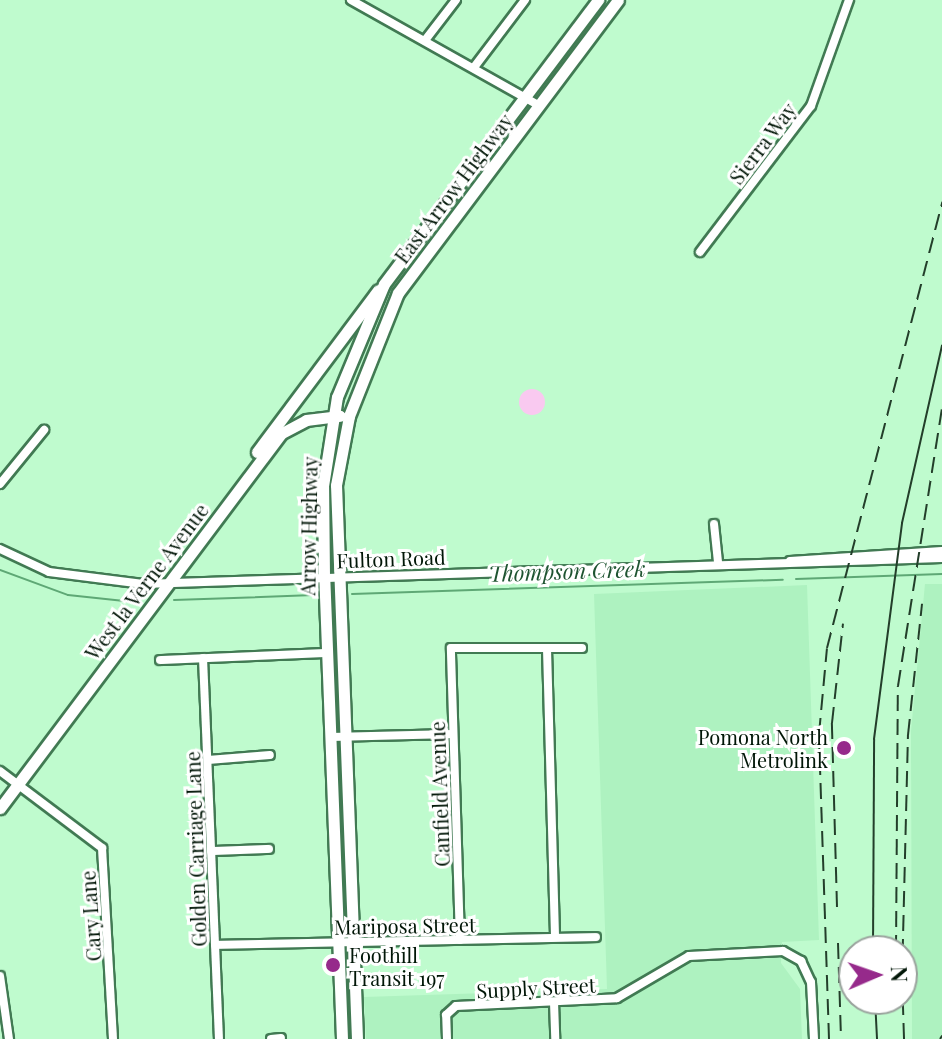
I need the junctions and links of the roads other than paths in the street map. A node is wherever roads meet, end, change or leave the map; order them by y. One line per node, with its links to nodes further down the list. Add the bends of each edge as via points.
1 (351, 0): 7 (street)
2 (456, 0): 7 (street)
3 (525, 0): 8 (street)
4 (598, 0): 9 (main road, Arrow Highway)
5 (618, 0): 10 (main road, East Arrow Highway)
6 (849, 0): 11 (street, Sierra Way, via 811,106)
7 (426, 39): 8 (street)
8 (475, 66): 9 (street)
9 (525, 97): 10 (street); 12 (main road, Arrow Highway)
10 (538, 105): 13 (main road, East Arrow Highway)
11 (700, 252)
12 (384, 284): 13 (street); 15 (main road, Arrow Highway, via 352,352); 17 (main road, via 361,306)
13 (398, 293): 14 (main road, East Arrow Highway)
14 (349, 416): 15 (main road, West la Verne Avenue); 26 (main road, Arrow Highway, via 336,485)
15 (333, 417): 17 (main road, West la Verne Avenue, via 282,433); 25 (main road, Arrow Highway)
16 (44, 430): 18 (street)
17 (246, 477): 27 (main road, West la Verne Avenue)
18 (0, 484)
19 (714, 524): 24 (street)
20 (0, 549): 27 (street, Fulton Road, via 34,568 85,580)
21 (942, 551): 23 (street, Fulton Road)
22 (942, 558): 23 (street, Fulton Road)
23 (790, 561): 24 (street, Fulton Road)
24 (718, 563): 26 (street, Fulton Road)
25 (324, 576): 26 (street, Fulton Road); 27 (street, Fulton Road); 30 (main road, Arrow Highway)
26 (340, 576): 34 (main road, Arrow Highway)
27 (169, 581): 39 (main road, West la Verne Avenue)
28 (582, 648): 29 (street)
29 (547, 649): 33 (street, Canfield Avenue, via 451,648); 43 (street)
30 (327, 653): 31 (street); 35 (main road, Arrow Highway)
31 (203, 658): 32 (street); 37 (street, Golden Carriage Lane)
32 (160, 660)
33 (453, 734): 34 (street); 45 (street, Canfield Avenue)
34 (348, 736): 35 (street); 47 (main road, Arrow Highway)
35 (331, 737): 46 (main road, Arrow Highway)
36 (270, 755): 37 (street)
37 (208, 760): 42 (street, Golden Carriage Lane)
38 (0, 771): 39 (street, Cary Lane)
39 (20, 782): 40 (main road, West la Verne Avenue); 53 (street, Cary Lane, via 102,848)
40 (0, 808)
41 (269, 849): 42 (street)
42 (211, 851): 48 (street, Golden Carriage Lane)
43 (555, 937): 44 (street, Mariposa Street); 45 (street, Mariposa Street)
44 (596, 937)
45 (460, 940): 47 (street, Mariposa Street)
46 (338, 942): 47 (street, Mariposa Street); 48 (street, Mariposa Street); 56 (main road, Arrow Highway)
47 (353, 942): 57 (main road, Arrow Highway)
48 (215, 945): 54 (street, Golden Carriage Lane)
49 (0, 976): 52 (street)
50 (554, 1002): 58 (street, Supply Street, via 449,1010); 59 (street); 60 (street, Supply Street, via 625,996 696,955 783,951 801,961 811,982)
51 (281, 1038): 55 (street)
52 (9, 1039)
53 (113, 1039)
54 (219, 1039)
55 (271, 1039)
56 (342, 1039)
57 (357, 1039)
58 (447, 1039)
59 (555, 1039)
60 (814, 1039)

